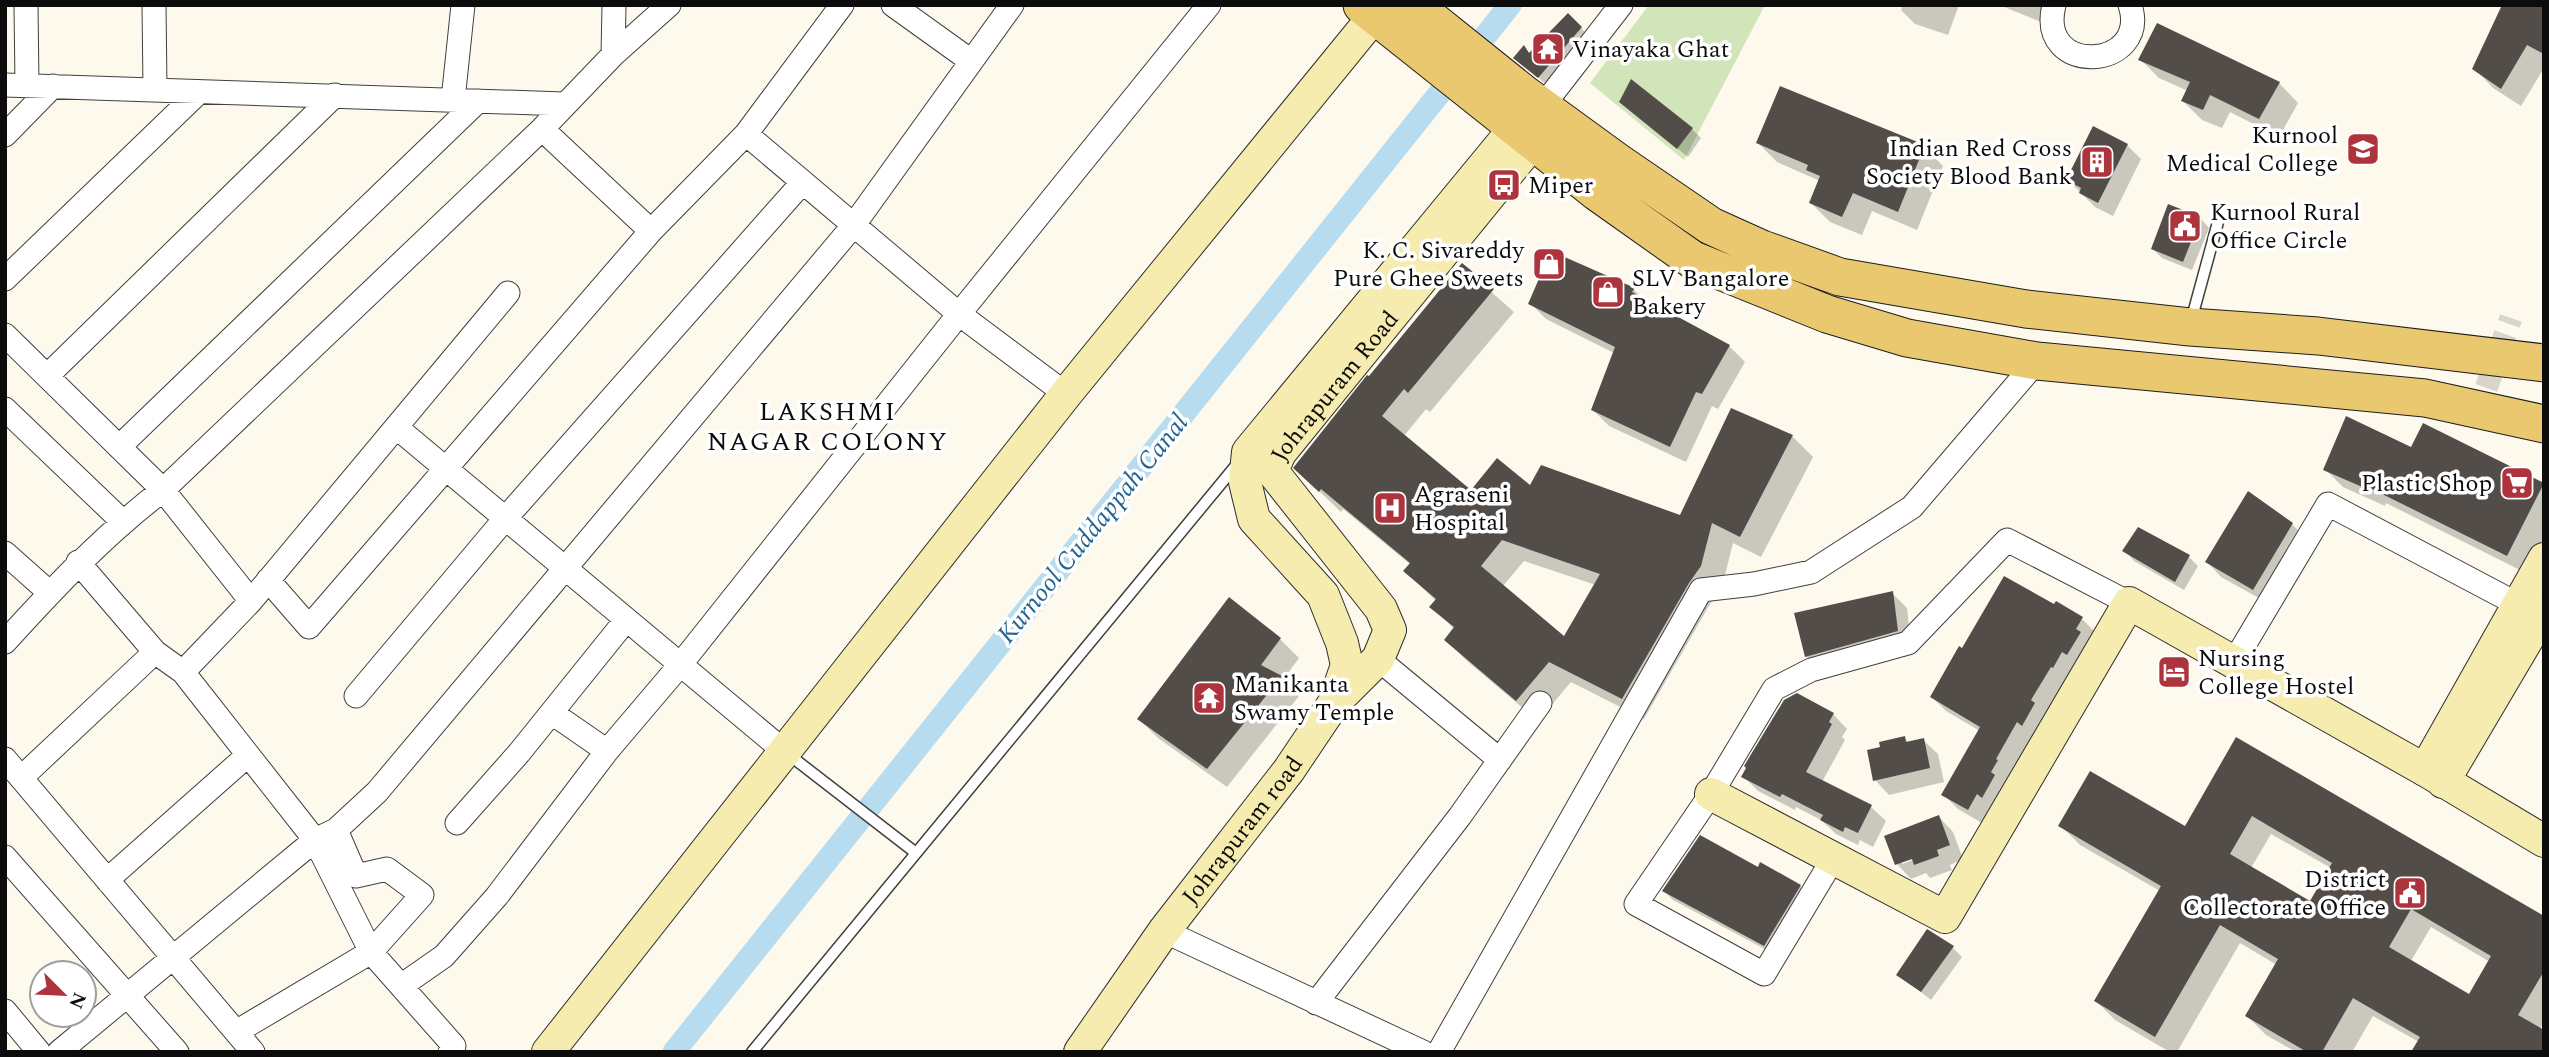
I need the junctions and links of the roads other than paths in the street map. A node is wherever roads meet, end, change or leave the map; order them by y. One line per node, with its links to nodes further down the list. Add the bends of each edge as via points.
1 (26, 5): 17 (street)
2 (153, 5): 19 (street)
3 (463, 5): 22 (street)
4 (614, 5): 15 (street)
5 (669, 5): 15 (street)
6 (842, 5): 27 (street)
7 (893, 5): 16 (street)
8 (1012, 5): 16 (street)
9 (1209, 5): 35 (street)
10 (1413, 5): 25 (main road)
11 (1621, 5): 25 (street)
12 (2054, 5): 13 (street, via 2051,19 2060,44 2071,53 2096,59 2109,55 2128,36)
13 (2130, 5)
14 (1369, 10): 25 (main road); 41 (street)
15 (613, 55): 24 (street)
16 (971, 61): 31 (street)
17 (16, 85): 18 (street)
18 (53, 86): 19 (street); 28 (street)
19 (155, 90): 20 (street)
20 (199, 92): 21 (street); 33 (street)
21 (335, 95): 22 (street); 40 (street)
22 (453, 100): 23 (street)
23 (478, 101): 24 (street); 45 (street)
24 (564, 104): 26 (street)
25 (1523, 117): 36 (main road, via 1616,161 1711,226 1840,277 2026,309); 38 (main road, via 1597,192 1693,260 1827,314 1907,338); 46 (street, Johrapuram road); 63 (street, Johrapuram Road, via 1280,453 1272,471 1381,609 1390,630)
26 (542, 129): 32 (street); 48 (street)
27 (746, 134): 29 (street); 32 (street)
28 (5, 135)
29 (802, 183): 31 (street); 49 (street)
30 (2218, 222): 36 (lane)
31 (853, 226): 35 (street); 54 (street)
32 (652, 231): 47 (street)
33 (5, 279)
34 (508, 293): 44 (street)
35 (959, 314): 41 (street); 65 (street)
36 (2190, 327): 39 (main road, via 2318,336)
37 (5, 335): 40 (street)
38 (2037, 361): 43 (main road, via 2425,398); 104 (street, via 1912,507 1811,572 1701,590)
39 (2544, 363)
40 (47, 376): 45 (street)
41 (1066, 394): 72 (street)
42 (5, 409): 50 (street)
43 (2544, 425)
44 (396, 428): 47 (street); 55 (street)
45 (119, 447): 48 (street)
46 (1248, 452): 68 (street, Johrapuram road, via 1245,482 1254,519 1323,595 1342,643 1347,665); 83 (lane)
47 (444, 470): 49 (street); 55 (street, via 309,627)
48 (163, 489): 50 (street); 57 (street)
49 (504, 520): 54 (street); 67 (street)
50 (122, 521): 53 (street)
51 (5, 553): 56 (street)
52 (2544, 559): 59 (street)
53 (78, 562): 56 (street); 62 (street)
54 (565, 570): 60 (street); 80 (street, via 377,792)
55 (268, 580): 57 (street)
56 (50, 593): 61 (street)
57 (251, 601): 66 (street)
58 (2129, 603): 64 (street); 78 (street, via 2007,541 1908,643 1811,670 1774,689); 85 (street, via 1945,917)
59 (2534, 611): 64 (street, via 2328,504); 76 (street)
60 (626, 620): 65 (street); 70 (street)
61 (5, 642)
62 (155, 652): 66 (street); 77 (street)
63 (1378, 659): 68 (street, Johrapuram Road); 75 (street)
64 (2234, 663): 76 (street)
65 (680, 665): 71 (street); 72 (street)
66 (183, 672): 73 (street)
67 (356, 696)
68 (1334, 703): 87 (street, Johrapuram road, via 1289,770)
69 (1539, 703): 75 (street)
70 (552, 713): 71 (street); 79 (street)
71 (607, 751): 90 (street, via 488,906 444,956)
72 (784, 751): 83 (lane); 101 (street)
73 (247, 756): 81 (street); 86 (street)
74 (5, 760): 77 (street)
75 (1500, 760): 92 (street)
76 (2434, 776): 82 (street)
77 (21, 778): 86 (street)
78 (1711, 794): 85 (street); 85 (street, via 1636,904 1763,974)
79 (457, 823)
80 (336, 830): 81 (street); 88 (street, via 356,876 387,869 422,894)
81 (315, 840): 88 (street); 89 (street)
82 (2544, 841)
83 (916, 853): 102 (lane)
84 (5, 857): 91 (street)
85 (1833, 859)
86 (107, 880): 89 (street)
87 (1164, 931): 92 (street); 95 (street, Johrapuram road)
88 (371, 952): 90 (street); 94 (street)
89 (173, 957): 91 (street); 94 (street)
90 (401, 986): 100 (street, via 454,1046)
91 (128, 995): 97 (street); 98 (street)
92 (1317, 1003): 103 (street)
93 (5, 1011): 96 (street)
94 (236, 1032): 99 (street)
95 (1091, 1048)
96 (39, 1052)
97 (59, 1052)
98 (177, 1052)
99 (253, 1052)
100 (450, 1052)
101 (548, 1052)
102 (752, 1052)
103 (1423, 1052)
104 (1439, 1052)

